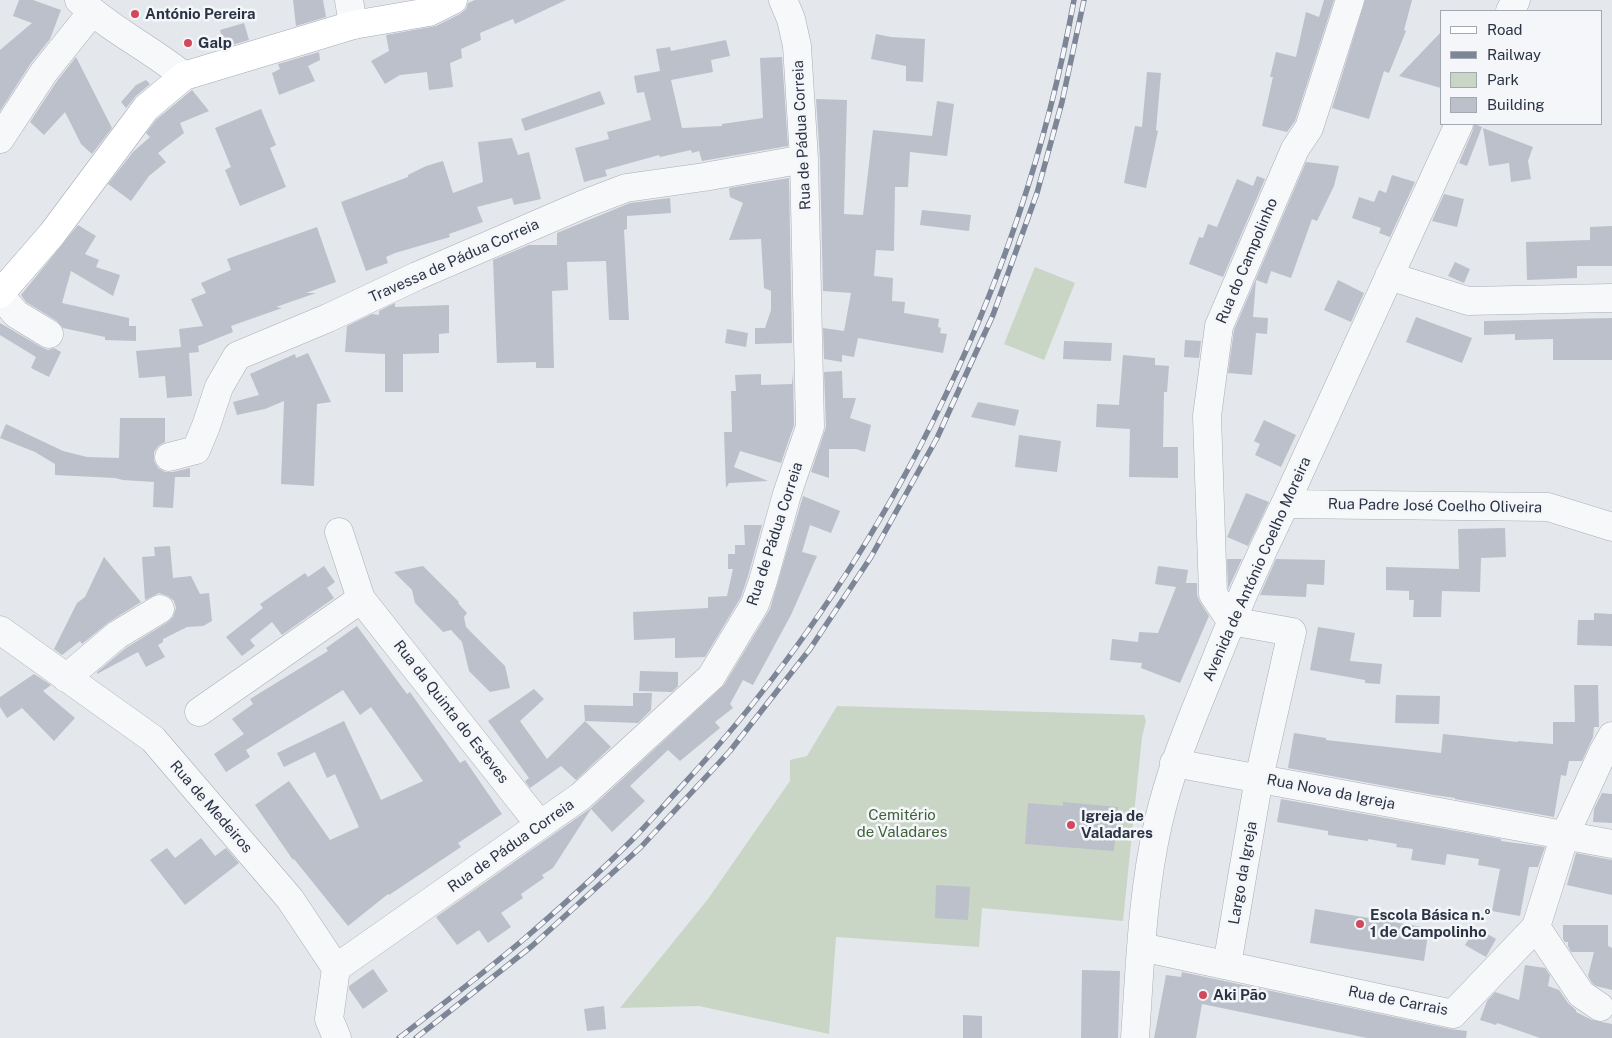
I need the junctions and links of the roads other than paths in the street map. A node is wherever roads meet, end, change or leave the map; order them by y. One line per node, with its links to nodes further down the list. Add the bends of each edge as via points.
1 (453, 0): 5 (main road, via 429,12)
2 (783, 0): 9 (street, Rua de Pádua Correia, via 797,46)
3 (1350, 0): 20 (street, Rua do Campolinho, via 1309,128 1295,149 1219,326 1207,416 1213,594)
4 (86, 6): 6 (street); 8 (street)
5 (351, 12): 6 (main road)
6 (184, 76): 11 (main road, via 146,108 52,234)
7 (1459, 125): 10 (street, Avenida de António Coelho Moreira)
8 (0, 138)
9 (804, 159): 14 (street, Travessa de Pádua Correia, via 626,188 237,356 219,387 196,450); 27 (street, Rua de Pádua Correia, via 810,427 755,604 711,677 581,796)
10 (1389, 276): 12 (street, via 1468,301); 15 (street, Avenida de António Coelho Moreira)
11 (0, 295): 13 (street, via 16,314)
12 (1612, 298)
13 (49, 334)
14 (169, 457)
15 (1285, 504): 16 (street, Rua Padre José Coelho Oliveira, via 1548,507); 20 (street, Avenida de António Coelho Moreira)
16 (1612, 527)
17 (339, 532): 18 (street)
18 (361, 599): 23 (street); 27 (street, Rua da Quinta do Esteves)
19 (160, 609): 22 (street, via 117,635)
20 (1231, 621): 25 (street, Avenida de António Coelho Moreira); 26 (street, Rua Nova da Igreja, via 1292,632)
21 (0, 630): 22 (street, Rua de Medeiros)
22 (66, 678): 33 (street, Rua de Medeiros, via 153,739 290,899)
23 (199, 712)
24 (1612, 736): 28 (street, Rua de Carrais)
25 (1174, 763): 26 (street); 31 (street, Avenida de António Coelho Moreira, via 1156,833)
26 (1259, 778): 28 (street, Rua Nova da Igreja); 32 (street, Largo da Igreja)
27 (540, 825): 33 (street, Rua de Pádua Correia)
28 (1565, 835): 29 (street, Rua Nova da Igreja); 30 (street, Rua de Carrais)
29 (1612, 844)
30 (1536, 927): 32 (street, Rua de Carrais, via 1453,1014); 34 (street, via 1581,994)
31 (1141, 947): 32 (street); 36 (street, Avenida de António Coelho Moreira)
32 (1227, 965)
33 (336, 968): 35 (street, via 329,1019)
34 (1600, 1007)
35 (338, 1038)
36 (1135, 1038)

